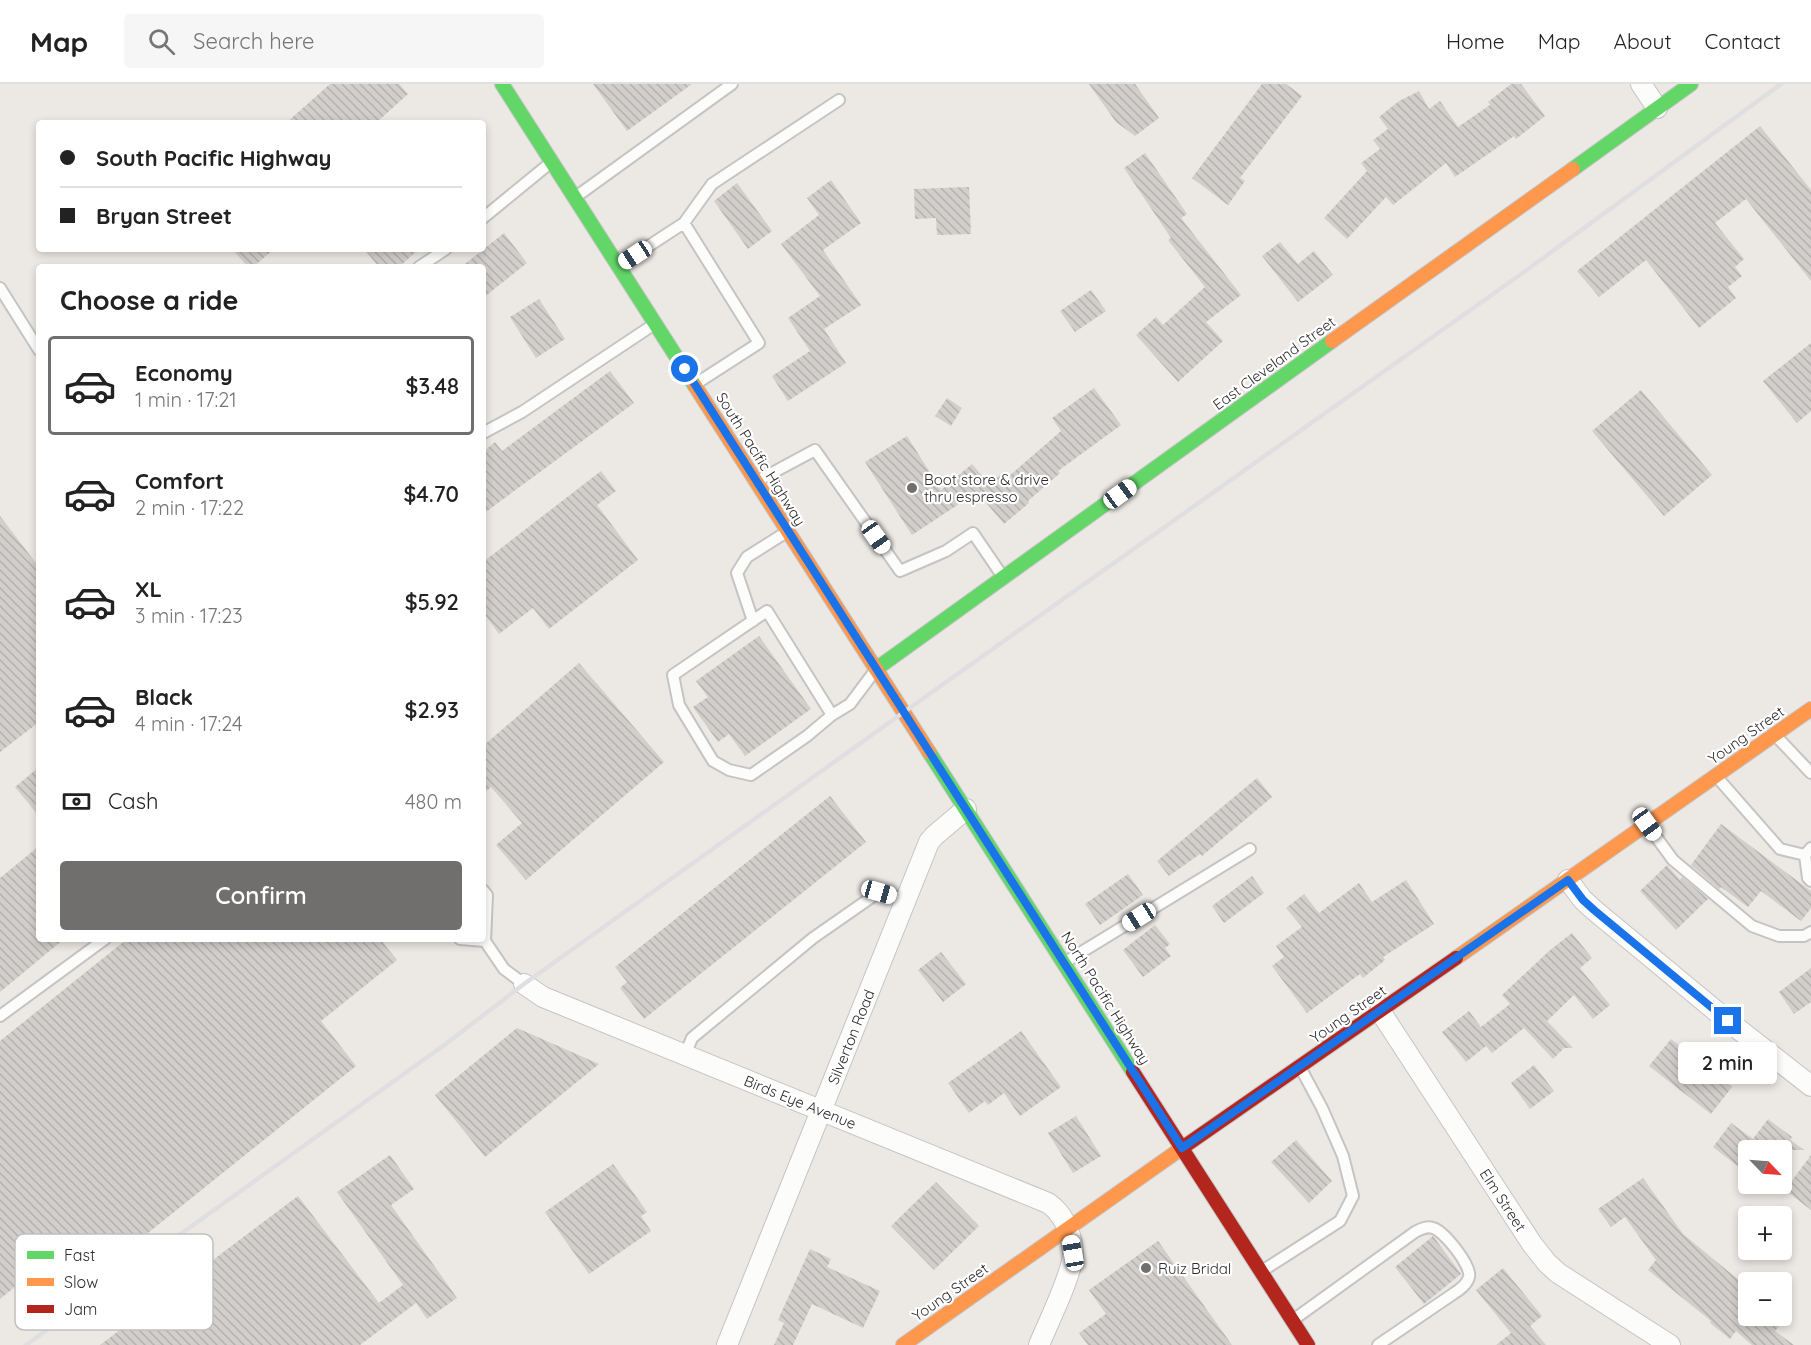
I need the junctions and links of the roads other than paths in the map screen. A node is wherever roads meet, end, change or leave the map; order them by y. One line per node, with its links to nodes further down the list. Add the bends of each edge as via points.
1 (502, 84): 7 (main road, South Pacific Highway)
2 (732, 84): 8 (lane)
3 (1641, 84): 6 (street)
4 (1691, 84): 6 (main road, East Cleveland Street)
5 (839, 100): 10 (lane, via 712,184)
6 (1657, 108): 21 (main road, East Cleveland Street)
7 (552, 162): 8 (main road, South Pacific Highway); 9 (lane)
8 (574, 197): 13 (main road, South Pacific Highway)
9 (486, 216)
10 (684, 223): 13 (lane); 17 (lane, via 759,343)
11 (442, 252): 12 (lane)
12 (424, 264)
13 (618, 266): 15 (main road, South Pacific Highway)
14 (0, 288): 16 (lane)
15 (655, 323): 17 (main road, South Pacific Highway); 18 (lane, via 522,412)
16 (36, 345)
17 (695, 385): 19 (main road, South Pacific Highway)
18 (486, 431)
19 (756, 481): 20 (main road, South Pacific Highway); 21 (lane, via 815,450 900,571 946,551 973,533)
20 (788, 531): 22 (lane, via 747,557 737,573); 23 (main road, South Pacific Highway)
21 (1004, 578): 23 (main road, East Cleveland Street)
22 (753, 621): 25 (lane, via 767,611); 25 (lane, via 673,675 679,705 713,761 751,775)
23 (876, 669): 25 (lane, via 850,704); 29 (main road, North Pacific Highway)
24 (1811, 709): 26 (main road, Young Street)
25 (832, 715)
26 (1774, 735): 27 (lane); 28 (main road, Young Street)
27 (1811, 773)
28 (1716, 776): 30 (main road, Young Street); 32 (lane, via 1780,849)
29 (966, 809): 36 (street, Silverton Road, via 930,842); 41 (main road, North Pacific Highway)
30 (1647, 824): 33 (main road, Young Street); 38 (lane, via 1673,860 1752,926 1779,936 1804,936)
31 (1251, 849): 41 (lane)
32 (1808, 852): 34 (lane)
33 (1568, 880): 43 (main road, Young Street); 47 (street, via 1594,910)
34 (1811, 881)
35 (486, 894): 37 (lane)
36 (906, 900): 45 (lane, via 879,892 813,938 692,1038); 48 (street, Silverton Road)
37 (486, 918)
38 (1811, 932)
39 (101, 942): 44 (lane)
40 (486, 942): 42 (lane, via 504,969)
41 (1064, 963): 49 (main road, North Pacific Highway)
42 (524, 984): 45 (street, Birds Eye Avenue, via 543,997)
43 (1380, 1011): 46 (main road, Young Street); 58 (street, Elm Street, via 1547,1263)
44 (0, 1016)
45 (685, 1055): 48 (street, Birds Eye Avenue)
46 (1300, 1067): 49 (main road, Young Street); 51 (lane, via 1343,1156 1353,1196 1340,1221)
47 (1811, 1086)
48 (821, 1111): 50 (street, Birds Eye Avenue, via 1048,1203 1061,1213); 53 (street, Silverton Road)
49 (1182, 1148): 50 (main road, Young Street); 51 (main road, North Pacific Highway)
50 (1068, 1229): 54 (main road, Young Street); 55 (street, via 1072,1260)
51 (1261, 1272): 52 (main road, North Pacific Highway)
52 (1293, 1320): 56 (main road, North Pacific Highway); 57 (lane, via 1415,1232 1436,1229 1467,1267 1469,1279)
53 (727, 1345)
54 (903, 1345)
55 (1039, 1345)
56 (1308, 1345)
57 (1378, 1345)
58 (1670, 1345)

